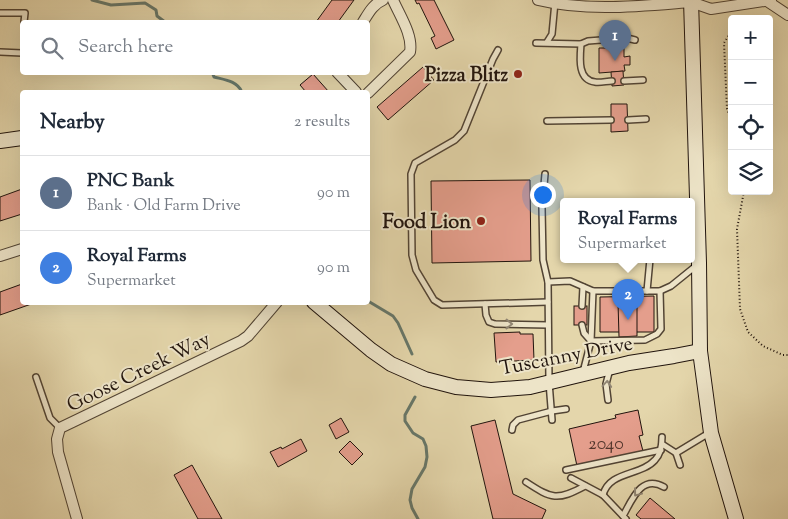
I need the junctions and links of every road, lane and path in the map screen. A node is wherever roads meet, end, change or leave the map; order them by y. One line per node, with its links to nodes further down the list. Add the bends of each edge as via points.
1 (383, 0): 10 (street, via 371,9)
2 (393, 0): 24 (street, via 408,35 410,52)
3 (538, 0): 6 (street)
4 (769, 0): 5 (street, via 711,9); 8 (street)
5 (693, 1): 6 (street, via 612,8); 37 (main road)
6 (555, 2): 14 (lane, via 552,34)
7 (0, 13): 9 (lane, via 25,13)
8 (788, 15)
9 (24, 20)
10 (364, 20)
11 (728, 36): 25 (path, via 724,43)
12 (634, 40): 15 (lane, via 627,38)
13 (536, 42): 14 (lane)
14 (547, 42): 15 (lane)
15 (581, 44): 21 (lane, via 581,70 586,77 593,82)
16 (498, 50): 44 (lane, via 464,130 455,140 415,163 411,174 412,255 416,270 434,300 442,305)
17 (0, 52): 18 (lane)
18 (20, 53)
19 (340, 75): 23 (street)
20 (643, 80): 22 (lane)
21 (612, 81)
22 (624, 81)
23 (354, 90)
24 (370, 91)
25 (728, 112)
26 (646, 119): 28 (lane)
27 (611, 120): 29 (lane)
28 (628, 120)
29 (547, 121)
30 (20, 138): 31 (main road)
31 (0, 141)
32 (545, 174): 38 (lane, via 543,260)
33 (743, 195): 52 (path, via 737,229 740,309 748,332 764,346)
34 (20, 250): 35 (street)
35 (0, 256)
36 (650, 263): 41 (lane)
37 (699, 263): 42 (lane); 51 (main road)
38 (548, 282): 39 (lane, via 570,281); 43 (lane)
39 (583, 287): 40 (lane); 47 (lane)
40 (593, 291): 41 (lane); 50 (lane)
41 (647, 291): 42 (lane)
42 (660, 291): 50 (lane, via 661,328 657,334 645,340)
43 (548, 302): 44 (lane); 48 (lane)
44 (485, 304): 48 (lane, one-way to 48, via 489,322)
45 (275, 305): 61 (street, Goose Creek Way, via 241,341)
46 (318, 305): 56 (main road, Tuscanny Drive, via 384,360 425,379 456,387 491,390)
47 (582, 306)
48 (548, 325): 56 (lane)
49 (582, 325): 50 (lane)
50 (591, 341): 54 (lane)
51 (700, 351): 53 (main road, Tuscanny Drive); 63 (main road)
52 (788, 355)
53 (610, 368): 54 (main road, Tuscanny Drive); 57 (lane, one-way to 53, via 606,384)
54 (583, 374): 56 (main road, Tuscanny Drive)
55 (36, 377): 61 (lane, via 50,418)
56 (549, 382): 59 (lane)
57 (608, 400)
58 (566, 410): 59 (lane)
59 (552, 411): 60 (lane); 62 (lane, via 518,420)
60 (552, 420)
61 (60, 428): 75 (street, Goose Creek Way, via 58,452)
62 (512, 430)
63 (711, 432): 66 (lane); 76 (main road)
64 (662, 437): 65 (lane)
65 (661, 447): 66 (lane); 68 (lane); 73 (lane, via 654,462 610,483)
66 (676, 453): 67 (lane)
67 (680, 466)
68 (566, 470)
69 (571, 478): 71 (lane)
70 (526, 482): 71 (lane, via 543,493 559,497)
71 (585, 486): 73 (lane)
72 (664, 487): 74 (lane, one-way to 74, via 654,483 642,487)
73 (603, 495): 74 (lane)
74 (624, 518)
75 (77, 519)
76 (736, 519)

